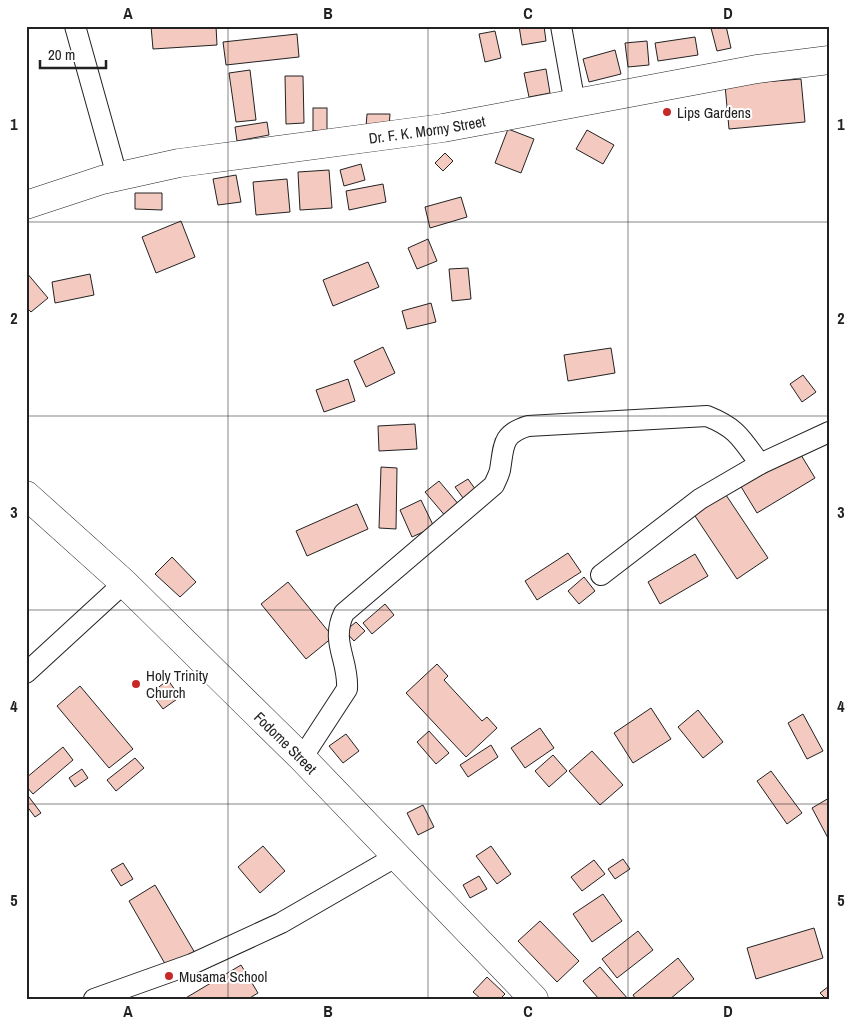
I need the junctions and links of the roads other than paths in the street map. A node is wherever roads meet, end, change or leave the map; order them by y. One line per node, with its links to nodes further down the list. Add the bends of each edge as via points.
1 (75, 26): 5 (street)
2 (561, 26): 4 (street)
3 (829, 60): 4 (street, Dr. F. K. Morny Street, via 757,69)
4 (575, 104): 5 (street, Dr. F. K. Morny Street, via 443,128 179,163)
5 (117, 176): 6 (street, Dr. F. K. Morny Street)
6 (26, 205)
7 (829, 432): 8 (street)
8 (760, 464): 10 (street, via 700,499); 13 (street, via 737,432 707,416 518,429 508,436 502,448 500,472 494,486 344,613 338,633 347,689)
9 (26, 495): 11 (street, Fodome Street)
10 (601, 575)
11 (124, 583): 12 (street); 13 (street, Fodome Street)
12 (26, 673)
13 (302, 758): 14 (street, Fodome Street)
14 (397, 856): 15 (street, via 281,923 192,964); 16 (street, Fodome Street)
15 (94, 999)
16 (534, 999)

